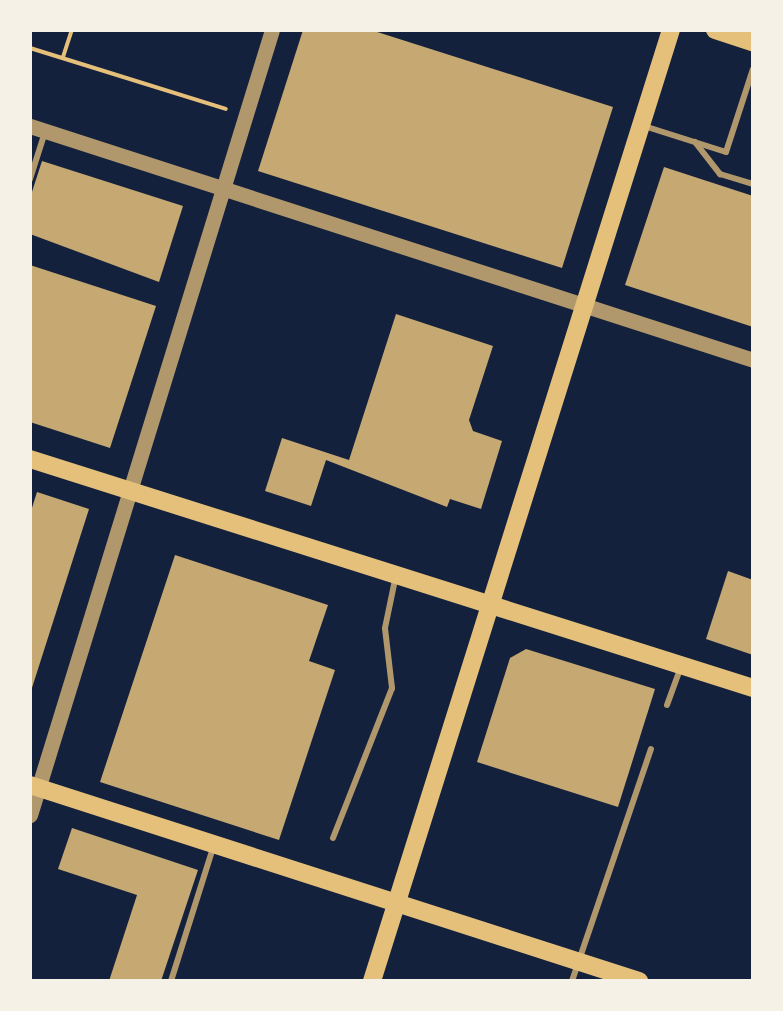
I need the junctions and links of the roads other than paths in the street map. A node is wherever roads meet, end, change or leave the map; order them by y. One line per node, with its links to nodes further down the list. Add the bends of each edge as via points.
1 (272, 30): 11 (street)
2 (671, 30): 6 (main road)
3 (714, 30): 4 (main road)
4 (753, 42)
5 (753, 69): 8 (lane, via 726,152)
6 (640, 124): 8 (lane); 12 (main road)
7 (38, 129): 9 (lane); 11 (street)
8 (694, 141): 10 (lane, via 720,174)
9 (30, 179)
10 (753, 184)
11 (223, 188): 12 (street); 15 (street)
12 (582, 304): 13 (street); 17 (main road)
13 (753, 360)
14 (30, 459): 15 (main road)
15 (130, 490): 16 (main road); 22 (street)
16 (396, 574): 17 (main road); 24 (lane, via 385,628 392,688)
17 (487, 602): 18 (main road); 26 (main road)
18 (681, 664): 19 (main road); 20 (lane)
19 (753, 688)
20 (667, 705)
21 (650, 749): 27 (lane)
22 (34, 787): 23 (street); 25 (main road)
23 (30, 814)
24 (333, 838)
25 (214, 844): 26 (main road); 28 (lane)
26 (396, 901): 27 (main road); 29 (main road)
27 (578, 961): 30 (lane); 31 (main road)
28 (170, 981)
29 (372, 981)
30 (572, 981)
31 (640, 981)

